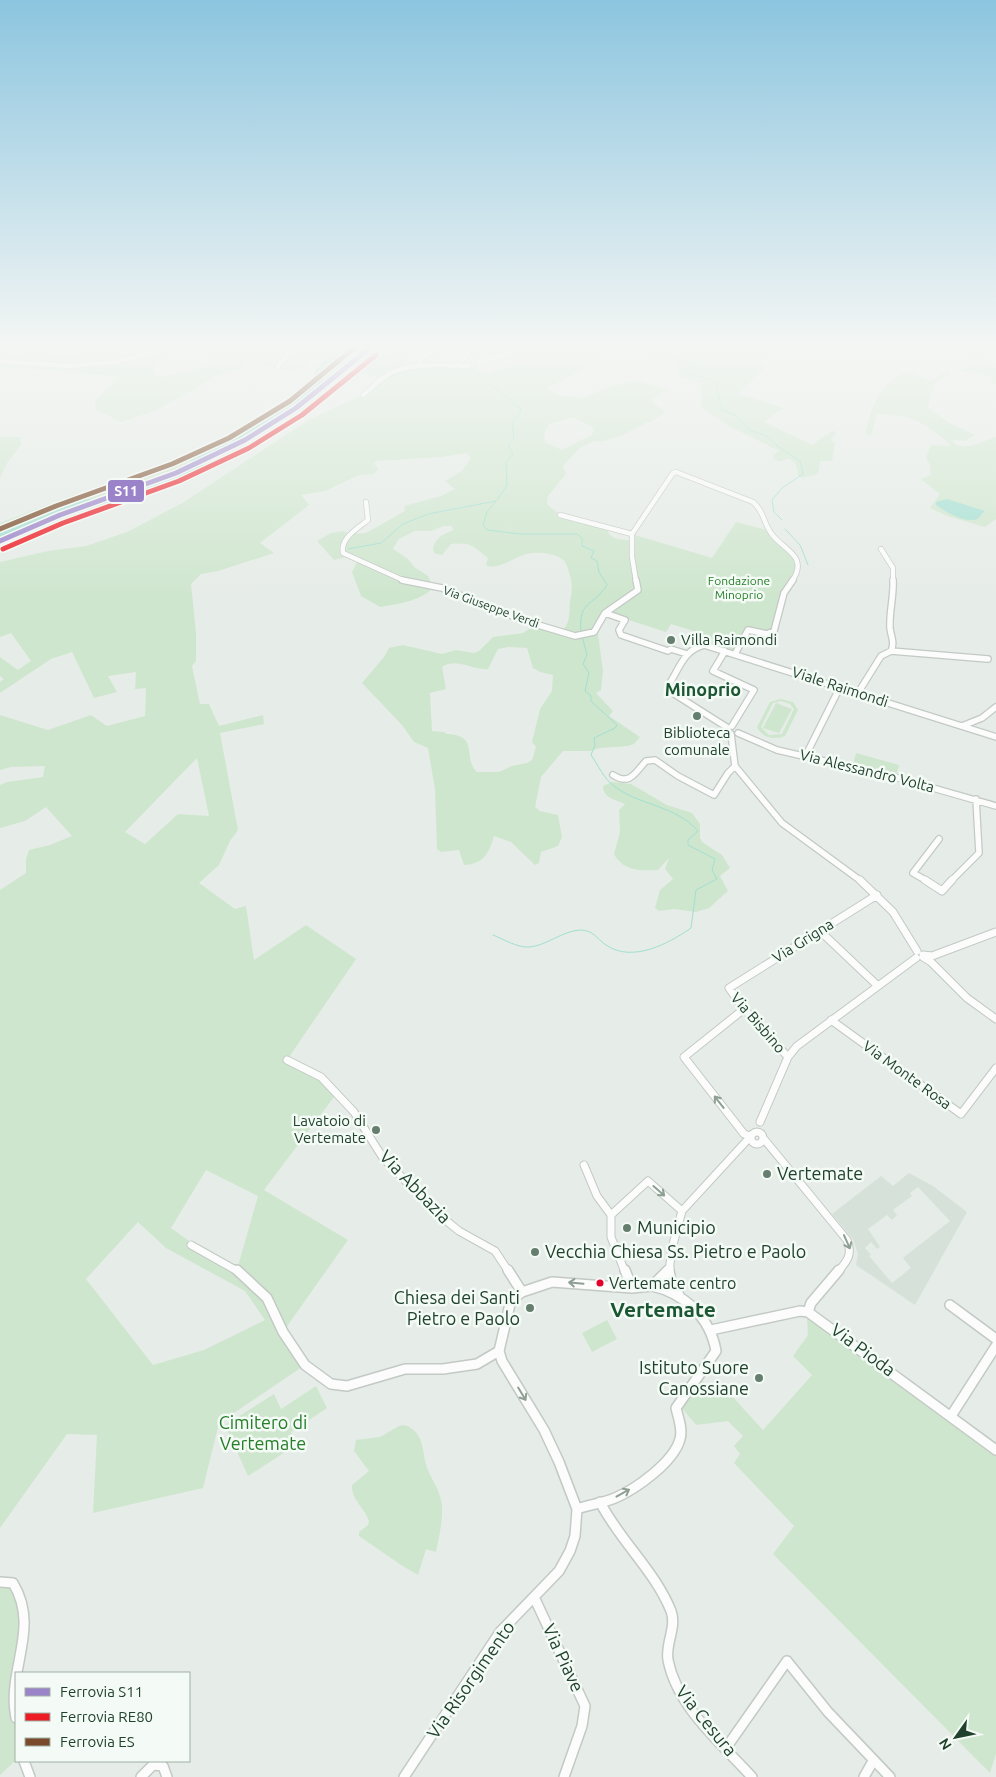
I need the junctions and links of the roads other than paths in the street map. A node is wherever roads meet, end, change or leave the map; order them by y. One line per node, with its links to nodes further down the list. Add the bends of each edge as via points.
1 (366, 502): 5 (street, Via Giuseppe Verdi, via 368,520 349,534 342,546 343,553 408,582 442,588 525,622 575,636 596,630)
2 (560, 514): 3 (street)
3 (632, 534): 5 (street, Via Giuseppe Verdi, via 638,590); 9 (street, via 676,472 753,502 762,510 771,533 789,548 798,569 784,592 774,631 767,634 748,630)
4 (881, 549): 6 (street, via 892,568 894,596 890,628 894,644)
5 (605, 613): 8 (street, via 625,620 618,630 621,634 668,651)
6 (891, 650): 10 (street); 12 (street, via 881,656)
7 (725, 651): 8 (street, Viale Raimondi, via 701,645); 9 (street, Viale Raimondi); 15 (street, via 714,671 754,690)
8 (687, 654): 15 (street, Via Alessandro Volta, via 668,690)
9 (735, 654): 11 (street, Viale Raimondi)
10 (988, 659)
11 (840, 687): 12 (street, Viale Raimondi); 17 (street)
12 (858, 693): 14 (street, Viale Raimondi)
13 (996, 707): 14 (street, via 982,718)
14 (962, 726): 16 (street, Viale Raimondi)
15 (732, 730): 17 (street, Via Alessandro Volta, via 777,750); 18 (street)
16 (996, 737)
17 (806, 755): 20 (street, Via Alessandro Volta)
18 (734, 766): 19 (street, via 714,795 655,760 646,761 629,779 621,780); 23 (street, via 782,822)
19 (613, 775)
20 (976, 799): 21 (street, Via Alessandro Volta); 22 (street, via 979,852 942,891 914,873)
21 (996, 806)
22 (939, 839)
23 (877, 895): 24 (street, Via Grigna); 26 (street, via 901,924)
24 (820, 931): 27 (street); 28 (street, Via Grigna)
25 (996, 932): 26 (street, via 932,956)
26 (920, 955): 27 (street); 30 (street, via 967,998)
27 (878, 986): 31 (street)
28 (729, 988): 29 (street, Via Bisbino)
29 (744, 1009): 32 (street, Via Bisbino); 35 (street, one-way to 29, via 744,1134 684,1057)
30 (996, 1019)
31 (831, 1020): 32 (street); 34 (street, Via Monte Rosa, via 961,1114)
32 (788, 1057): 35 (street, via 760,1122)
33 (287, 1060): 43 (street, Via Abbazia, via 321,1077 354,1112 383,1158 438,1214 459,1231 495,1251)
34 (996, 1068)
35 (757, 1138): 37 (street, via 739,1150); 46 (street, one-way to 46, via 774,1153 848,1241 849,1260 811,1303)
36 (584, 1165): 38 (street, via 597,1196)
37 (682, 1210): 38 (street, one-way to 37, via 648,1182); 40 (street)
38 (611, 1215): 42 (street, via 611,1237)
39 (191, 1245): 50 (street, via 242,1273 267,1298 283,1332 305,1365 331,1384 347,1386 404,1370 477,1364)
40 (670, 1268): 41 (street); 44 (street, via 672,1286)
41 (652, 1286): 42 (street); 44 (street)
42 (632, 1288): 43 (street, one-way to 43, via 552,1282)
43 (522, 1292): 50 (street, via 511,1300)
44 (680, 1295): 47 (street)
45 (950, 1306): 48 (street)
46 (808, 1312): 47 (street); 51 (street, Via Pioda)
47 (711, 1330): 53 (street, one-way to 47, via 631,1489 666,1462 675,1450 681,1437 676,1408 716,1351 716,1340)
48 (996, 1339)
49 (996, 1346): 51 (street)
50 (499, 1351): 54 (street, one-way to 54, via 544,1430)
51 (952, 1416): 52 (street, Via Pioda)
52 (996, 1450)
53 (600, 1502): 54 (street); 60 (street, Via Cesura, via 616,1532 660,1590 672,1614 667,1657 673,1680 688,1704)
54 (577, 1509): 56 (street, Via Risorgimento, via 570,1551 559,1571)
55 (0, 1582): 57 (street, via 13,1583 25,1606)
56 (534, 1597): 66 (street, Via Risorgimento, via 500,1632); 67 (street, Via Piave, via 585,1706 582,1726)
57 (17, 1672)
58 (15, 1684): 59 (street, via 12,1701)
59 (15, 1714)
60 (726, 1748): 61 (street, via 787,1661); 68 (street, Via Cesura)
61 (873, 1760): 69 (street); 70 (street)
62 (24, 1762): 63 (street)
63 (30, 1777)
64 (141, 1777): 65 (street, via 153,1765 163,1766)
65 (168, 1777)
66 (404, 1777)
67 (564, 1777)
68 (752, 1777)
69 (864, 1777)
70 (890, 1777)

